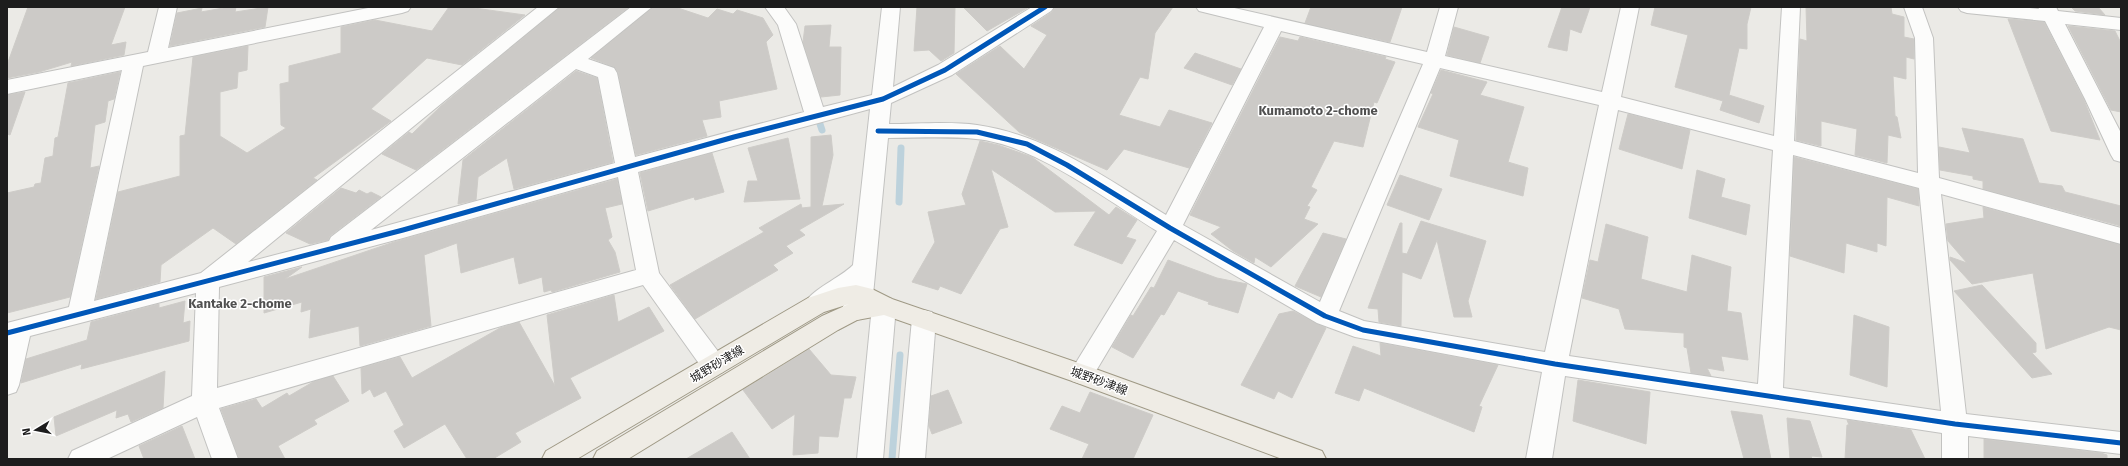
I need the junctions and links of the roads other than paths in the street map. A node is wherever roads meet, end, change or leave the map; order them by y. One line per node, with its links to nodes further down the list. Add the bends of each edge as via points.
1 (168, 7): 18 (street)
2 (402, 7): 15 (street)
3 (550, 7): 36 (street)
4 (643, 7): 21 (street)
5 (774, 7): 25 (street, via 787,24)
6 (891, 7): 23 (street)
7 (1045, 7): 23 (street, via 945,70)
8 (1205, 7): 16 (street)
9 (1449, 7): 19 (street)
10 (1630, 7): 24 (street)
11 (1791, 7): 27 (street)
12 (1913, 7): 30 (street, via 1924,38)
13 (1967, 7): 14 (street)
14 (2049, 11): 17 (street); 28 (street)
15 (327, 15): 18 (street)
16 (1275, 24): 19 (street); 31 (street)
17 (2121, 24)
18 (156, 57): 20 (street)
19 (1434, 60): 24 (street); 41 (street)
20 (134, 61): 22 (street); 40 (street)
21 (575, 61): 29 (street, via 607,73); 33 (street)
22 (7, 87)
23 (883, 99): 25 (street); 26 (street)
24 (1610, 101): 27 (street); 44 (street)
25 (822, 115): 29 (street)
26 (878, 131): 31 (street, via 977,132 1027,144 1067,164); 34 (street)
27 (1784, 146): 30 (street); 48 (street)
28 (2121, 155)
29 (626, 166): 33 (street); 35 (street)
30 (1929, 183): 32 (street); 50 (street)
31 (1170, 228): 41 (street); 46 (street)
32 (2121, 236)
33 (332, 248): 36 (street)
34 (863, 269): 37 (street); 38 (street, via 851,281)
35 (648, 275): 45 (street); 49 (street)
36 (208, 281): 40 (street); 49 (street)
37 (857, 303): 38 (main road, 城野砂津線, via 841,296); 39 (main road, 城野砂津線); 55 (main road, 城野砂津線, via 830,323)
38 (816, 305): 45 (main road, 城野砂津線)
39 (884, 306): 42 (main road, 城野砂津線); 56 (street)
40 (79, 315): 43 (street)
41 (1325, 316): 44 (street, via 1364,330)
42 (924, 319): 46 (main road, 城野砂津線); 57 (street)
43 (13, 332): 47 (street)
44 (1555, 364): 48 (street); 59 (street)
45 (714, 365): 54 (main road, 城野砂津線)
46 (1080, 374): 58 (main road, 城野砂津線)
47 (7, 384)
48 (1770, 396): 50 (street)
49 (204, 402): 52 (street); 53 (street)
50 (1955, 424): 51 (street); 60 (street)
51 (2121, 444)
52 (81, 459)
53 (225, 459)
54 (555, 459)
55 (606, 459)
56 (870, 459)
57 (912, 459)
58 (1313, 459)
59 (1539, 459)
60 (1956, 459)

